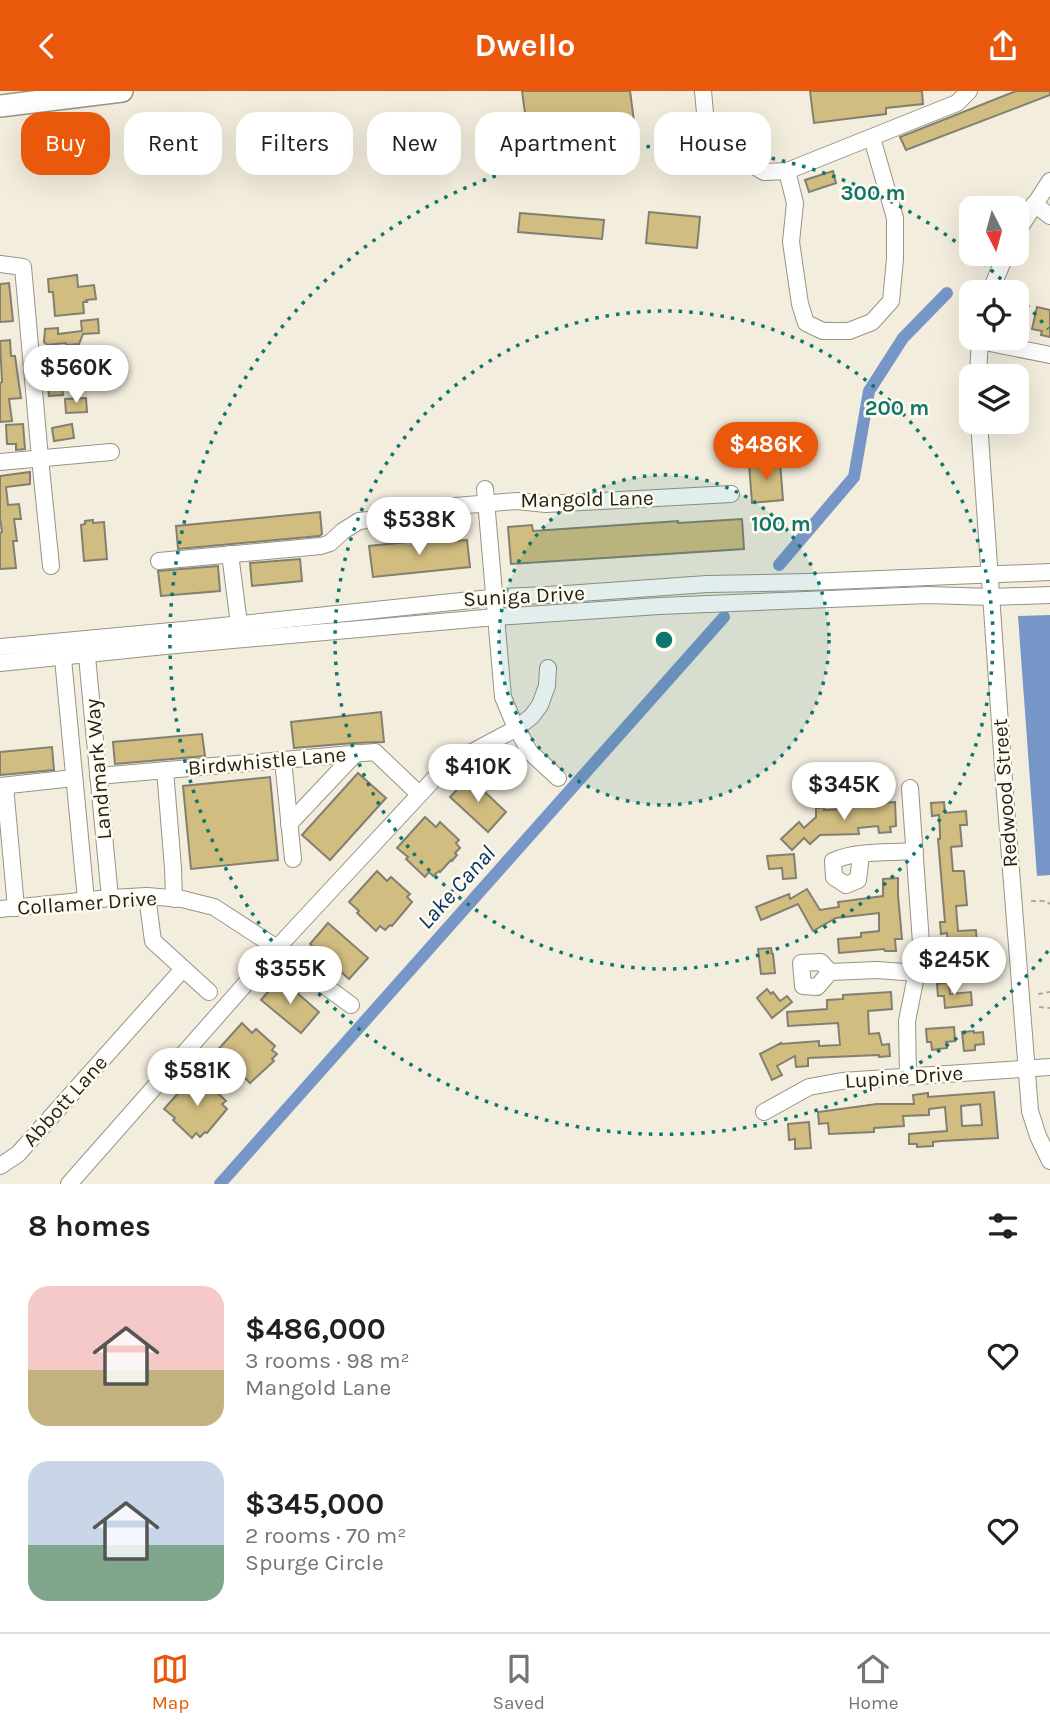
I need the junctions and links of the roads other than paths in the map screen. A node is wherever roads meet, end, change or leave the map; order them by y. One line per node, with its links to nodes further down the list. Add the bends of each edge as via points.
1 (122, 91): 4 (main road)
2 (703, 91): 6 (street, via 712,141 764,171)
3 (970, 91): 5 (street, via 957,103)
4 (0, 106)
5 (872, 138): 6 (street); 6 (street, via 895,218 891,301 872,322 849,331 823,331 806,323 791,242 795,203)
6 (787, 171)
7 (1050, 181): 8 (street)
8 (1034, 204): 9 (street); 10 (street)
9 (1029, 212)
10 (1050, 216)
11 (0, 264): 16 (street, via 23,267)
12 (1028, 350): 13 (street)
13 (1050, 355)
14 (980, 434): 24 (street, Redwood Street)
15 (111, 452): 16 (street)
16 (40, 458): 17 (street); 22 (street)
17 (0, 462)
18 (731, 494): 19 (street, Mangold Lane, via 546,504)
19 (486, 496): 20 (street, Mangold Lane, via 434,513 359,521 321,546); 26 (street)
20 (230, 554): 21 (street, Mangold Lane); 29 (street)
21 (159, 561)
22 (51, 566)
23 (1050, 572): 24 (street, Suniga Drive)
24 (990, 574): 26 (street, Suniga Drive); 27 (street, Redwood Street)
25 (1050, 595): 27 (street, Suniga Drive)
26 (494, 597): 28 (street); 29 (street, Suniga Drive)
27 (991, 597): 28 (street, Suniga Drive, via 928,595); 61 (street, Redwood Street)
28 (496, 617): 31 (street, Suniga Drive); 35 (street, via 503,697)
29 (239, 624): 31 (street, Suniga Drive)
30 (0, 647): 32 (street, Suniga Drive)
31 (86, 647): 32 (street, Suniga Drive); 39 (street, Landmark Way)
32 (62, 649): 33 (street, Suniga Drive); 40 (street, Landmark Way)
33 (0, 663)
34 (548, 669): 35 (street, via 540,705)
35 (517, 728): 41 (street, via 529,751); 44 (street, via 446,766)
36 (356, 753): 37 (street, Birdwhistle Lane); 44 (street, Birdwhistle Lane, via 375,752); 45 (street)
37 (283, 759): 38 (street, Birdwhistle Lane); 45 (street)
38 (165, 770): 39 (street, Birdwhistle Lane); 51 (street)
39 (98, 776): 50 (street, Landmark Way)
40 (74, 778): 42 (street); 52 (street, Landmark Way)
41 (558, 778)
42 (2, 786): 53 (street)
43 (910, 788): 46 (street)
44 (419, 794): 54 (street)
45 (289, 824): 48 (street)
46 (915, 851): 47 (street); 57 (street, via 921,943)
47 (862, 855)
48 (293, 859)
49 (147, 896): 50 (street, Collamer Drive); 51 (street, Collamer Drive); 55 (street, via 153,941)
50 (110, 898): 52 (street, Collamer Drive)
51 (174, 899): 54 (street, Collamer Drive, via 214,907)
52 (86, 900): 53 (street, Collamer Drive)
53 (8, 908)
54 (277, 948): 59 (street, Collamer Drive); 66 (street)
55 (183, 969): 58 (street); 65 (street, Abbott Lane, via 18,1154)
56 (830, 972): 57 (street)
57 (916, 973): 62 (street, via 906,1021)
58 (209, 992)
59 (351, 1005)
60 (1050, 1067): 61 (street, Lupine Drive)
61 (1026, 1069): 62 (street, Lupine Drive); 64 (street, Redwood Street, via 1030,1111)
62 (908, 1076): 63 (street, Lupine Drive, via 809,1087)
63 (764, 1112)
64 (1050, 1161)
65 (0, 1166)
66 (69, 1184)

